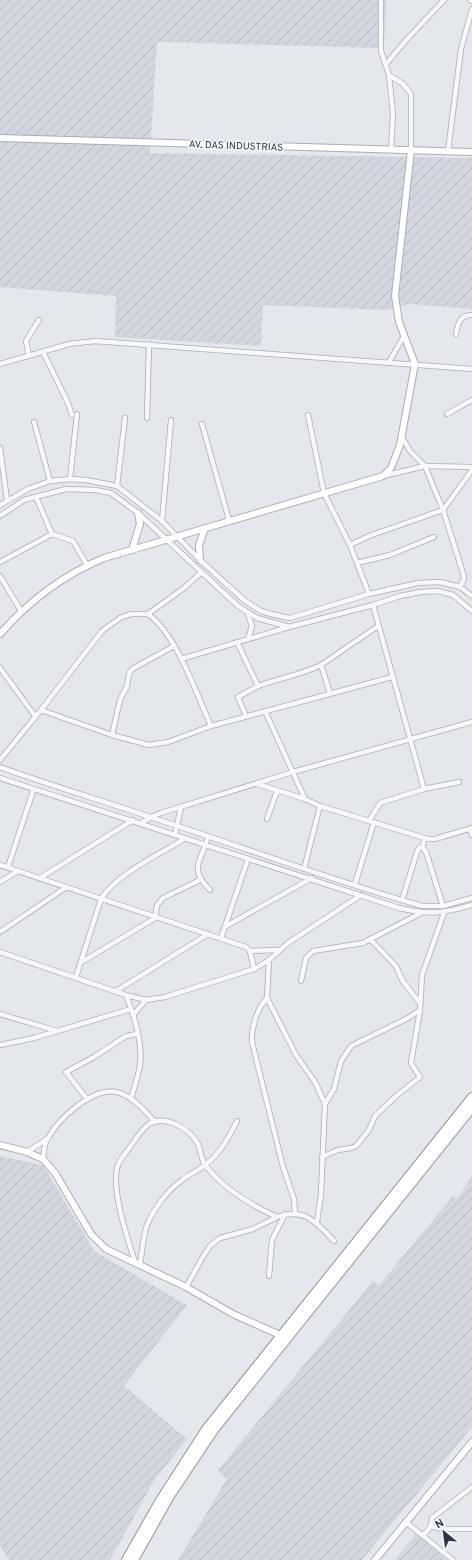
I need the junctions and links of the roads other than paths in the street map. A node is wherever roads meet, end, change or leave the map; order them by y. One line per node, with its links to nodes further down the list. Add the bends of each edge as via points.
1 (381, 0): 4 (street, via 381,48)
2 (444, 0): 4 (street)
3 (472, 9): 9 (street, via 461,49)
4 (386, 64): 5 (street)
5 (389, 75): 7 (street, via 393,114); 8 (street, via 403,84 411,94)
6 (0, 138): 7 (street, AV. DAS INDUSTRIAS)
7 (391, 150): 8 (street, AV. DAS INDUSTRIAS)
8 (411, 150): 9 (street, AV. DAS INDUSTRIAS); 14 (street, via 395,296)
9 (448, 151): 10 (street, AV. DAS INDUSTRIAS)
10 (472, 152)
11 (472, 315): 13 (street, via 461,318)
12 (39, 320): 17 (street, via 26,341)
13 (456, 334)
14 (404, 336): 18 (street); 20 (street)
15 (149, 344): 16 (street, via 95,341); 18 (street); 26 (street)
16 (43, 352): 17 (street); 35 (street, via 74,414)
17 (29, 356): 19 (street)
18 (389, 362): 20 (street)
19 (0, 364)
20 (415, 364): 21 (street); 30 (street)
21 (472, 369)
22 (472, 400): 23 (street)
23 (447, 414)
24 (308, 415): 38 (street)
25 (125, 418): 37 (street)
26 (147, 418)
27 (171, 420): 46 (street)
28 (34, 422): 36 (street)
29 (202, 424): 45 (street)
30 (402, 437): 32 (street, via 410,451); 34 (street, via 391,468)
31 (0, 448): 40 (street)
32 (425, 466): 33 (street); 34 (street); 42 (street)
33 (472, 469): 42 (street)
34 (383, 476): 38 (street)
35 (70, 479): 36 (street); 37 (street)
36 (50, 481): 40 (street)
37 (117, 486): 46 (street)
38 (324, 493): 45 (street); 52 (street)
39 (36, 497): 43 (street, via 66,489 103,490); 44 (street, via 24,500); 48 (street)
40 (7, 500): 41 (street)
41 (0, 505)
42 (443, 510): 52 (street); 60 (street, via 463,573 464,579)
43 (138, 513): 51 (street); 53 (street, via 140,524)
44 (0, 516)
45 (230, 520): 47 (street)
46 (162, 521): 49 (street)
47 (205, 528): 49 (street); 54 (street, via 199,545)
48 (52, 534): 55 (street); 57 (street, via 73,541)
49 (178, 537): 51 (street); 54 (street)
50 (434, 537): 56 (street, via 390,555)
51 (167, 540): 53 (street); 58 (street)
52 (350, 545): 56 (street)
53 (132, 550): 57 (street)
54 (200, 560): 61 (street, via 244,600 261,611 275,615 290,618)
55 (0, 562)
56 (357, 563): 61 (street)
57 (87, 564): 64 (street, via 51,586)
58 (202, 572): 66 (street); 67 (street)
59 (0, 576): 64 (street)
60 (460, 587): 61 (street, via 440,582 418,583); 62 (street)
61 (369, 594)
62 (472, 596)
63 (373, 605): 65 (street, via 420,592 438,592 453,595); 68 (street); 69 (street)
64 (21, 611): 70 (street)
65 (472, 611)
66 (148, 614): 73 (street, via 164,628); 80 (street, via 130,614 102,631)
67 (248, 614): 69 (street); 71 (street, via 252,626)
68 (378, 626): 75 (street); 77 (street)
69 (289, 627): 71 (street)
70 (0, 634)
71 (248, 639): 72 (street)
72 (237, 642): 74 (street); 78 (street)
73 (174, 646): 74 (street); 86 (street, via 132,669 120,700)
74 (181, 659): 85 (street)
75 (320, 665): 78 (street, via 306,672); 79 (street)
76 (0, 668): 82 (street)
77 (392, 677): 79 (street); 87 (street)
78 (258, 686): 83 (street, via 238,697)
79 (330, 693): 81 (street)
80 (42, 710): 82 (street); 86 (street)
81 (265, 711): 83 (street); 90 (street)
82 (35, 716): 88 (street)
83 (246, 716): 85 (street)
84 (472, 722): 87 (street)
85 (211, 726): 86 (street, via 168,742 149,745)
86 (112, 736)
87 (410, 740): 90 (street); 94 (street)
88 (0, 760)
89 (0, 767): 100 (street, via 54,787)
90 (293, 772): 93 (street); 97 (street)
91 (0, 778): 95 (street)
92 (459, 782): 94 (street)
93 (257, 784): 96 (street); 99 (street)
94 (424, 789): 103 (street, via 380,803)
95 (33, 791): 102 (street); 116 (street)
96 (277, 791): 97 (street); 101 (street)
97 (305, 799): 98 (street)
98 (320, 806): 103 (street); 117 (street)
99 (181, 807): 100 (street); 105 (street)
100 (151, 817): 104 (street); 105 (street)
101 (268, 819)
102 (133, 820): 104 (street); 119 (street)
103 (372, 821): 110 (street); 123 (street)
104 (141, 823): 107 (street)
105 (177, 826): 107 (street); 109 (street)
106 (471, 828): 108 (street); 110 (street, via 435,839)
107 (175, 835): 111 (street)
108 (472, 835)
109 (208, 837): 112 (street); 117 (street)
110 (425, 838): 113 (street)
111 (184, 839): 112 (street); 128 (street, via 120,879)
112 (206, 846): 114 (street); 121 (street, via 197,868)
113 (422, 847): 129 (street, via 417,852); 130 (street, via 426,852)
114 (248, 859): 120 (street); 135 (street)
115 (0, 865): 116 (street)
116 (8, 867): 118 (street)
117 (304, 869): 123 (street)
118 (18, 871): 119 (street); 122 (street)
119 (40, 878): 124 (street)
120 (312, 878): 126 (street); 135 (street)
121 (200, 880): 125 (street); 134 (street, via 163,898 157,905)
122 (0, 882)
123 (355, 884): 129 (street)
124 (65, 888): 128 (street); 136 (street)
125 (210, 890)
126 (360, 895): 132 (street); 140 (street)
127 (472, 898): 130 (street)
128 (101, 899): 134 (street); 144 (street)
129 (402, 900): 130 (street, via 422,906)
130 (443, 906)
131 (472, 906): 133 (street)
132 (421, 913): 133 (street); 139 (street)
133 (444, 913): 152 (street, via 422,975)
134 (156, 918): 137 (street); 144 (street)
135 (226, 926): 138 (street)
136 (0, 932)
137 (208, 934): 138 (street); 148 (street)
138 (221, 938): 141 (street)
139 (370, 939): 147 (street, via 354,946 313,951 306,958); 152 (street, via 396,966 402,980)
140 (280, 950): 141 (street); 143 (street)
141 (250, 951): 145 (street)
142 (0, 952): 146 (street)
143 (269, 960): 145 (street); 150 (street)
144 (80, 963): 146 (street)
145 (254, 969): 151 (street, via 165,997)
146 (76, 977): 148 (street)
147 (301, 981)
148 (116, 991): 149 (street)
149 (126, 995): 151 (street); 153 (street)
150 (267, 998): 163 (street); 173 (street, via 261,1004 253,1026 252,1042 283,1167 294,1199)
151 (146, 1000): 156 (street)
152 (419, 1002): 154 (street)
153 (131, 1009): 156 (street); 157 (street)
154 (420, 1010): 163 (street, via 351,1046 341,1061 334,1089); 170 (street, via 412,1063 420,1077 375,1116 369,1130 356,1146)
155 (0, 1014): 157 (street)
156 (133, 1016): 158 (street)
157 (57, 1031): 159 (street)
158 (137, 1034): 161 (street, via 126,1036 66,1072); 162 (street, via 140,1064)
159 (0, 1045)
160 (472, 1097): 181 (highway)
161 (87, 1099): 162 (street, via 100,1092 118,1093); 167 (street, via 72,1111)
162 (131, 1099): 166 (street)
163 (325, 1104): 170 (street)
164 (472, 1109): 189 (highway, via 214,1430 170,1496)
165 (237, 1121): 172 (street, via 228,1140)
166 (155, 1122): 172 (street, via 173,1122 184,1129 198,1144); 178 (street, via 142,1131 118,1165 117,1192 126,1235)
167 (47, 1139): 169 (street); 171 (street)
168 (0, 1145): 169 (street)
169 (27, 1152): 171 (street)
170 (322, 1157): 176 (street)
171 (43, 1159): 178 (street, via 55,1173 97,1242 106,1249)
172 (205, 1165): 175 (street, via 248,1202); 178 (street, via 170,1190 160,1203 147,1226)
173 (295, 1212): 174 (street); 176 (street)
174 (285, 1214): 175 (street); 179 (street, via 272,1240)
175 (277, 1217): 180 (street, via 253,1229 220,1238 204,1254)
176 (317, 1222): 177 (street)
177 (334, 1241)
178 (138, 1263): 180 (street)
179 (269, 1276)
180 (186, 1288): 181 (street, via 238,1317)
181 (280, 1335): 188 (highway, via 202,1434 158,1502)
182 (472, 1442): 184 (street)
183 (472, 1487): 185 (street, via 432,1518)
184 (407, 1523): 187 (street); 190 (street)
185 (431, 1526): 186 (street, via 442,1529); 187 (street)
186 (472, 1529)
187 (423, 1536): 191 (street)
188 (126, 1560)
189 (134, 1560)
190 (375, 1560)
191 (453, 1560)

